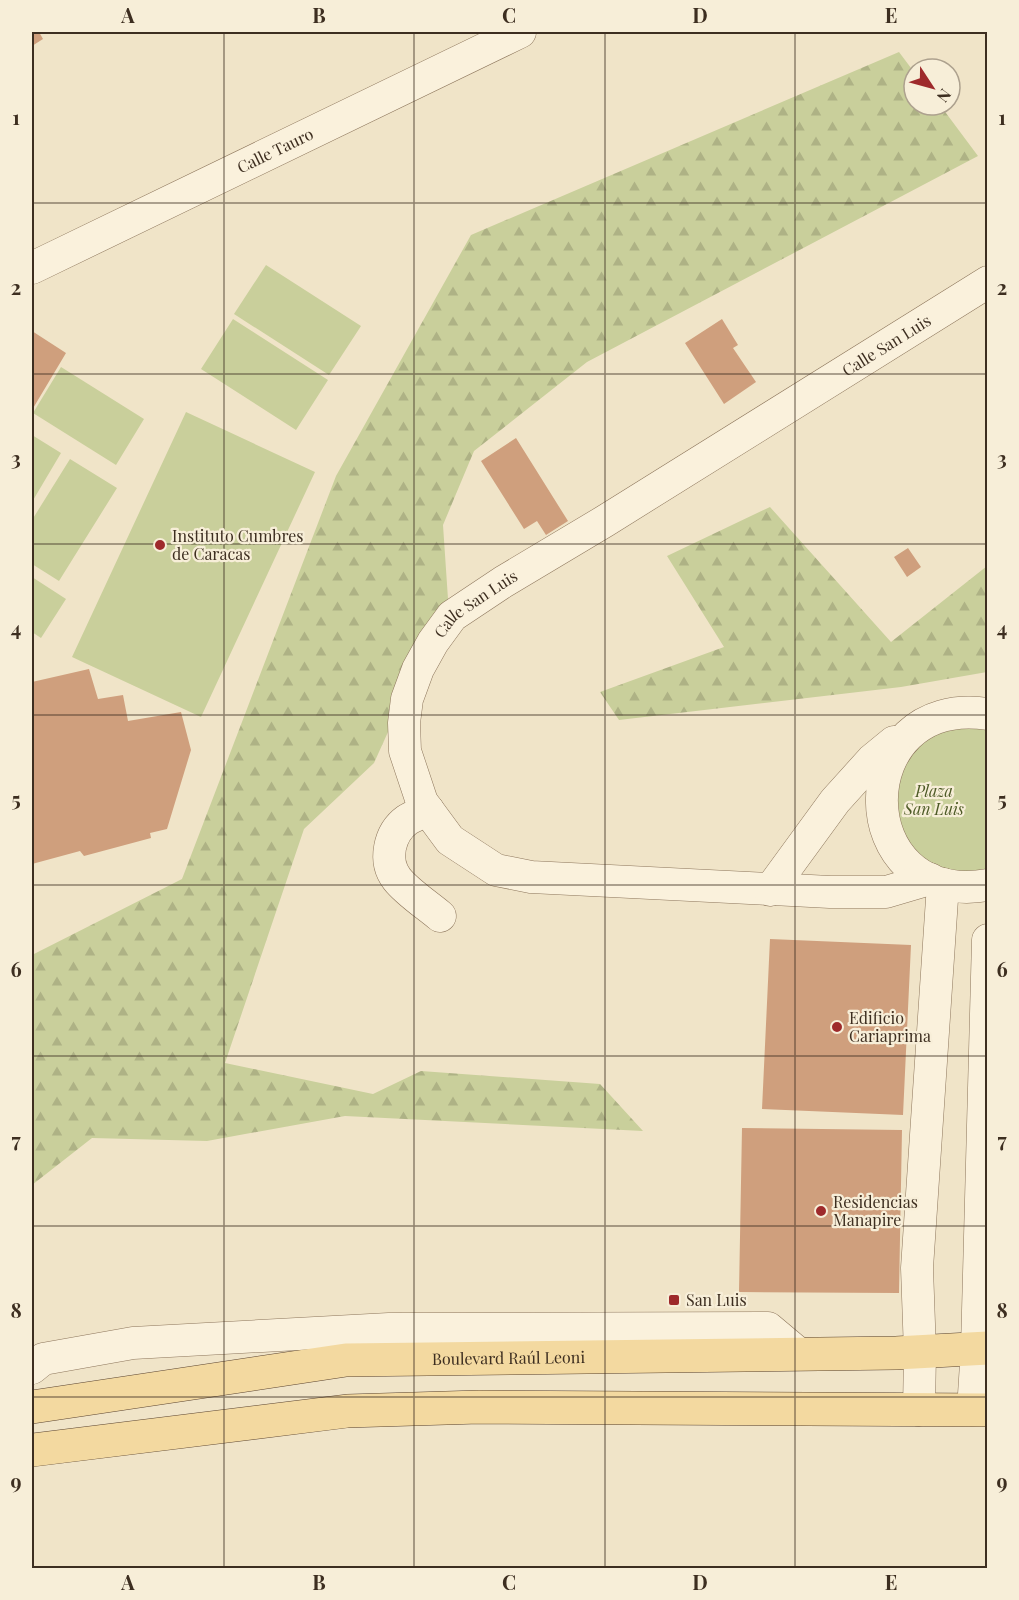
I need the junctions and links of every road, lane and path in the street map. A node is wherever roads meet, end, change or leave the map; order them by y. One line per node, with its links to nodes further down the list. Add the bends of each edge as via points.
1 (520, 32): 2 (street, Calle Tauro)
2 (32, 268)
3 (987, 282): 6 (street, Calle San Luis, via 452,616 418,669 407,699 404,723 405,751)
4 (987, 714): 5 (street, via 945,715)
5 (909, 736): 7 (street, via 897,748 883,779 881,813 893,846 903,859); 9 (street, via 891,744 872,760 835,801)
6 (428, 810): 9 (street, Calle San Luis, via 450,840 496,870 531,878); 10 (street, via 398,828 389,854 397,880)
7 (937, 882): 8 (street, via 958,887); 9 (street, Calle San Luis, via 886,892); 13 (street, via 917,1268)
8 (987, 885)
9 (770, 890)
10 (440, 915)
11 (987, 940): 12 (street)
12 (982, 1348): 13 (main road, Boulevard Raúl Leoni); 18 (street)
13 (920, 1352): 14 (main road, Boulevard Raúl Leoni); 17 (street)
14 (799, 1354): 15 (street, via 768,1328 389,1329 133,1343 43,1359); 16 (main road, Boulevard Raúl Leoni, via 346,1360)
15 (32, 1368)
16 (32, 1407)
17 (919, 1410): 18 (main road); 19 (main road, via 479,1407 347,1411)
18 (980, 1410)
19 (32, 1450)

